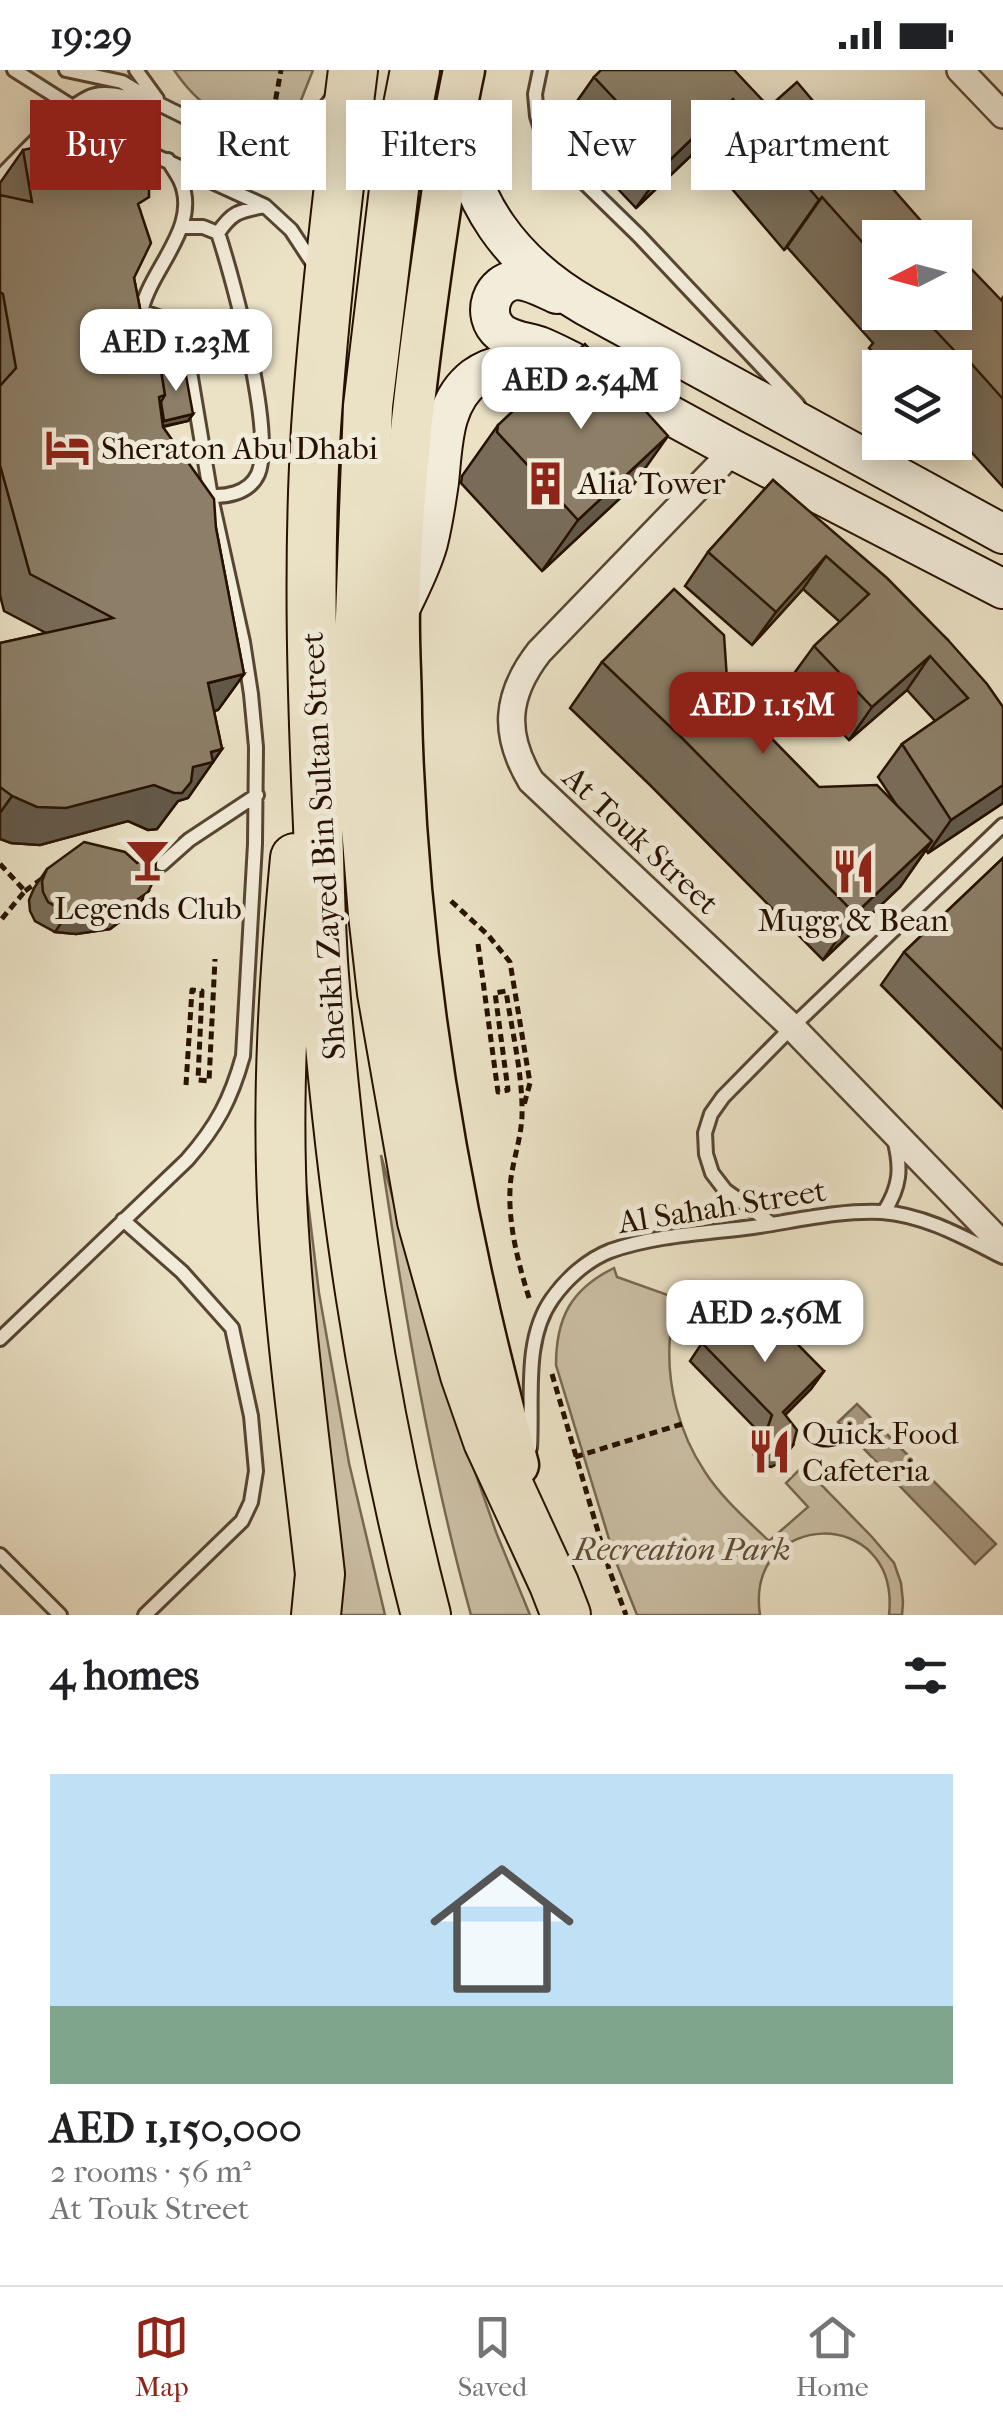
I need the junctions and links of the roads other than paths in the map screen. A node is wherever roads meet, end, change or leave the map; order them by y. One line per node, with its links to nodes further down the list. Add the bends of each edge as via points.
1 (14, 70): 9 (lane)
2 (66, 70): 12 (lane, via 122,82)
3 (136, 70): 13 (lane)
4 (352, 70): 14 (lane, via 310,127 273,142 232,140); 23 (highway, Sheikh Zayed Bin Sultan Street)
5 (415, 70): 49 (highway, via 368,406 358,670 367,848 382,993 422,1222 488,1441)
6 (540, 70): 28 (lane, via 537,116 554,154)
7 (960, 70): 15 (street)
8 (461, 83): 24 (main road, via 464,152 491,218 537,274); 34 (main road, via 416,376)
9 (60, 100)
10 (86, 100): 11 (lane)
11 (136, 100)
12 (153, 100)
13 (157, 100)
14 (161, 105)
15 (1003, 115)
16 (30, 148): 19 (lane)
17 (161, 157): 18 (lane)
18 (168, 160): 20 (lane); 21 (lane, via 182,183)
19 (0, 176)
20 (265, 206): 22 (lane, via 240,210); 23 (lane, via 308,252)
21 (181, 227): 22 (lane); 25 (lane)
22 (218, 233): 31 (lane, via 255,379 261,460 250,486)
23 (326, 290): 35 (highway, Sheikh Zayed Bin Sultan Street)
24 (586, 306): 27 (main road, via 522,280 502,285 492,298 492,322 504,335); 28 (main road)
25 (141, 311): 26 (lane); 31 (lane, via 172,322 184,336)
26 (140, 326)
27 (568, 360): 29 (main road); 34 (main road, via 495,366 461,391 444,431 428,544)
28 (827, 436): 32 (main road)
29 (734, 450): 33 (main road); 39 (street, At Touk Street, via 525,670 515,692 512,738 531,782)
30 (195, 494): 31 (lane)
31 (212, 496): 36 (lane, via 251,694)
32 (1003, 534)
33 (1003, 589)
34 (399, 611): 49 (main road, via 410,878 437,1096 489,1360)
35 (311, 676): 52 (highway, via 280,1071 284,1232 320,1574); 53 (highway, Sheikh Zayed Bin Sultan Street, via 324,971 350,1226 377,1402)
36 (257, 796): 38 (lane); 42 (lane, via 246,1026 235,1085 207,1137)
37 (1003, 825): 39 (lane)
38 (162, 864)
39 (792, 1027): 40 (street, At Touk Street); 43 (lane, via 724,1097 705,1133 712,1173)
40 (884, 1120): 41 (lane, via 899,1175); 44 (street, At Touk Street)
41 (884, 1212): 43 (lane, Al Sahah Street); 45 (lane, Al Sahah Street, via 938,1226)
42 (123, 1220): 46 (lane); 51 (lane, via 232,1328 252,1416 256,1471 242,1521)
43 (772, 1224): 47 (lane, Al Sahah Street, via 640,1242 606,1252 577,1271 538,1324)
44 (1003, 1245)
45 (1003, 1257)
46 (0, 1339)
47 (528, 1482)
48 (0, 1555): 50 (lane)
49 (560, 1599)
50 (60, 1615)
51 (145, 1615)
52 (316, 1615)
53 (426, 1615)

